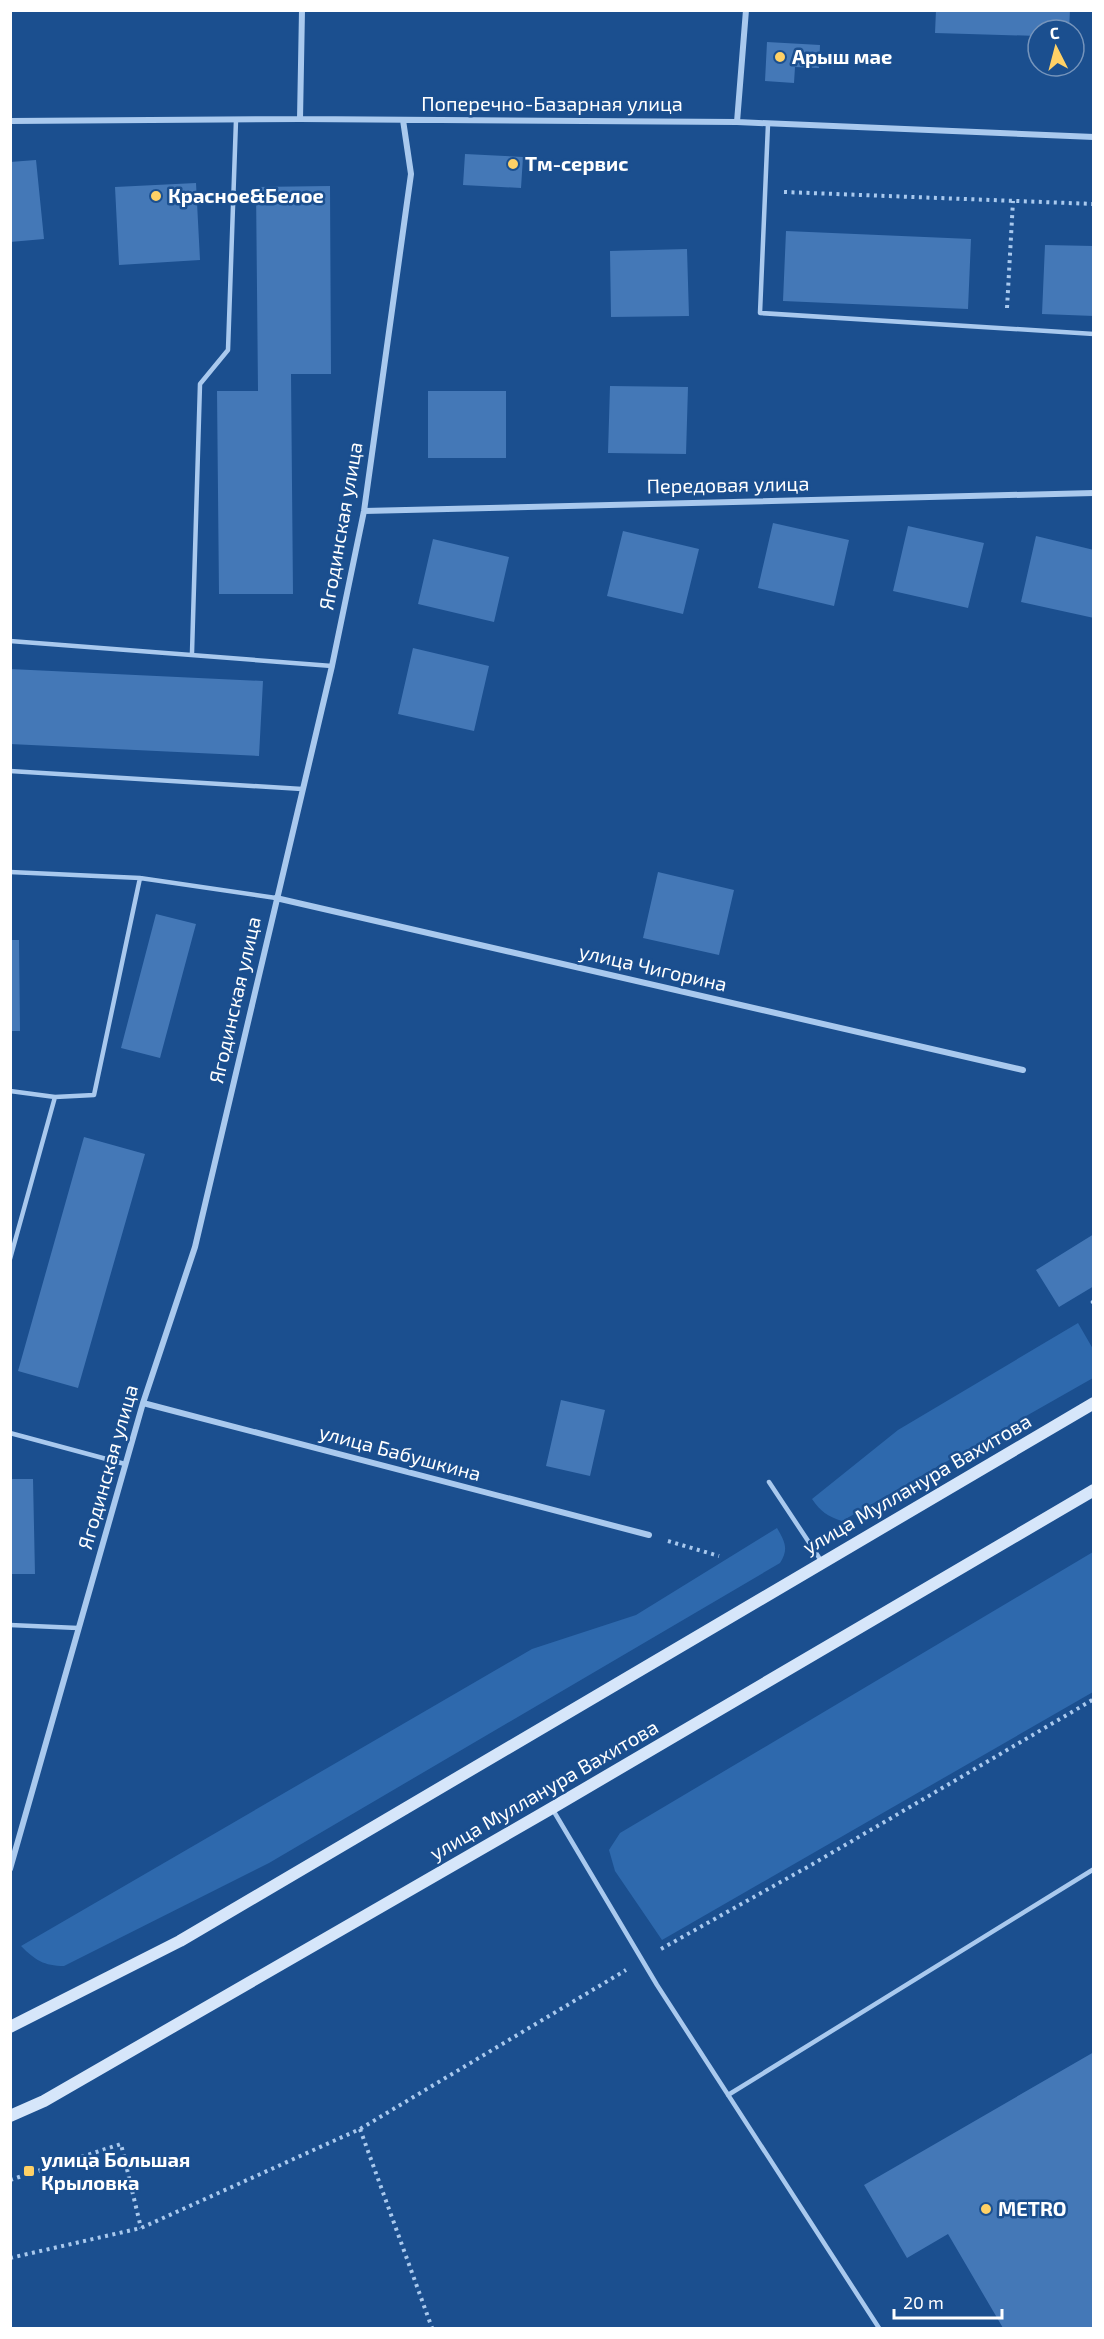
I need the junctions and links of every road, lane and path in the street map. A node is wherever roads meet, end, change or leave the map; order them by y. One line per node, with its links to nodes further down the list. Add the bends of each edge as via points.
1 (302, 10): 3 (street)
2 (746, 10): 7 (street)
3 (300, 119): 4 (street, Поперечно-Базарная улица); 5 (street, Поперечно-Базарная улица)
4 (236, 120): 6 (street, Поперечно-Базарная улица); 18 (lane, via 228,350 200,384)
5 (403, 120): 7 (street, Поперечно-Базарная улица); 16 (street, Ягодинская улица, via 411,174)
6 (10, 121)
7 (737, 122): 8 (street, Поперечно-Базарная улица)
8 (768, 124): 9 (street, Поперечно-Базарная улица); 10 (lane)
9 (1094, 137)
10 (765, 191): 11 (path); 13 (lane, via 760,313)
11 (1014, 201): 12 (path); 13 (path)
12 (1094, 204)
13 (1005, 330): 14 (lane)
14 (1094, 334)
15 (1094, 493): 16 (street, Передовая улица)
16 (364, 511): 19 (street, Ягодинская улица)
17 (10, 641): 18 (lane)
18 (192, 653): 19 (lane)
19 (332, 666): 21 (street, Ягодинская улица)
20 (10, 771): 21 (lane)
21 (302, 789): 24 (street, Ягодинская улица)
22 (10, 872): 23 (lane)
23 (140, 878): 24 (lane); 27 (lane, via 94,1095)
24 (276, 898): 25 (street, улица Чигорина); 29 (street, Ягодинская улица, via 195,1247)
25 (1023, 1070)
26 (10, 1091): 27 (lane)
27 (55, 1096): 28 (lane)
28 (10, 1259)
29 (143, 1403): 32 (street, Ягодинская улица); 35 (street, улица Бабушкина)
30 (1094, 1403): 37 (main road, улица Мулланура Вахитова)
31 (10, 1433): 32 (lane)
32 (125, 1464): 39 (street, Ягодинская улица)
33 (768, 1482): 37 (lane)
34 (1094, 1490): 41 (main road, улица Мулланура Вахитова)
35 (649, 1535): 36 (path)
36 (719, 1556)
37 (822, 1563): 45 (main road, улица Мулланура Вахитова, via 180,1941)
38 (10, 1625): 39 (lane)
39 (78, 1628): 42 (street, Ягодинская улица)
40 (1094, 1699): 44 (path)
41 (552, 1808): 44 (lane); 47 (main road, улица Мулланура Вахитова, via 44,2101)
42 (10, 1869)
43 (1094, 1869): 46 (lane)
44 (643, 1959): 46 (lane); 48 (path)
45 (10, 2027)
46 (728, 2095): 53 (lane)
47 (10, 2116)
48 (360, 2129): 50 (path); 52 (path)
49 (10, 2180): 50 (path, via 121,2144)
50 (141, 2228): 51 (path)
51 (10, 2258)
52 (432, 2328)
53 (879, 2328)

